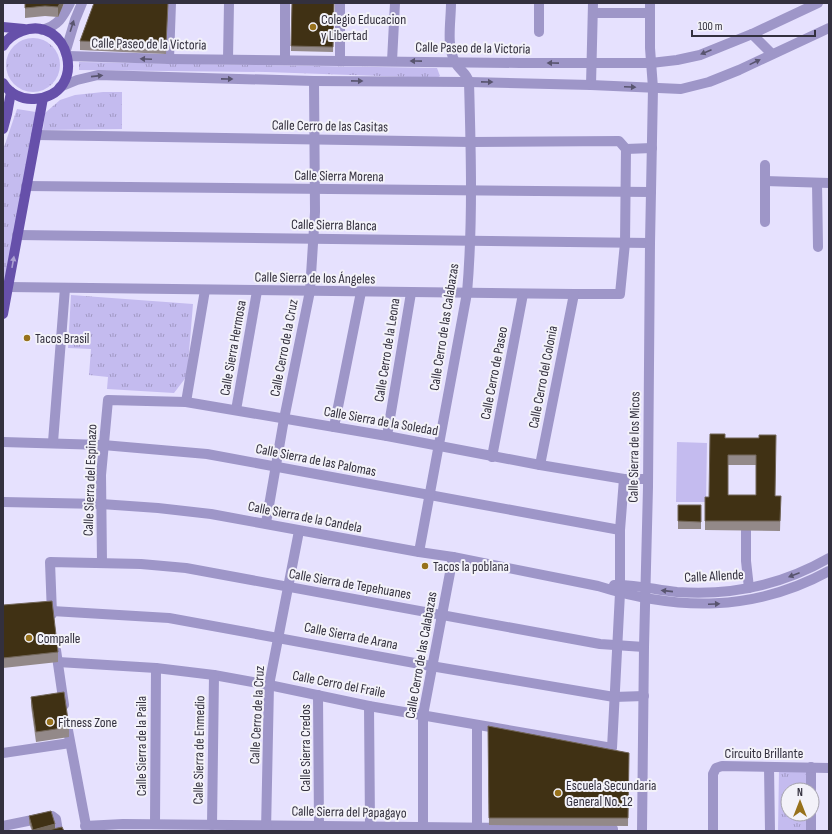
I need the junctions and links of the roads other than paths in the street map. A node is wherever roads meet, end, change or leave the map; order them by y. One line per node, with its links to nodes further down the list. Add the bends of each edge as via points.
1 (70, 3): 16 (street, via 60,21)
2 (82, 3): 20 (street, one-way to 2)
3 (171, 3): 22 (street)
4 (229, 3): 23 (street)
5 (285, 3): 24 (street)
6 (340, 3): 25 (street)
7 (395, 3): 26 (street)
8 (451, 3): 27 (street, via 450,39)
9 (539, 3): 17 (street)
10 (818, 3): 18 (street, Calle Paseo de la Victoria)
11 (593, 8): 12 (street); 29 (street)
12 (650, 8): 28 (street, Calle Sierra de los Micos)
13 (3, 27): 15 (main road)
14 (829, 28): 21 (street)
15 (26, 30): 16 (main road); 19 (main road, via 15,34)
16 (42, 30): 20 (main road, via 56,38)
17 (539, 32)
18 (752, 34): 21 (street); 28 (street, Calle Paseo de la Victoria, one-way to 28, via 700,55)
19 (3, 46)
20 (67, 53): 22 (street, Calle Paseo de la Victoria, one-way to 20); 34 (main road, via 69,65)
21 (772, 54): 35 (street, one-way to 21, via 682,89 697,86)
22 (169, 59): 23 (street, Calle Paseo de la Victoria)
23 (228, 59): 24 (street, Calle Paseo de la Victoria)
24 (285, 60): 25 (street, Calle Paseo de la Victoria)
25 (340, 60): 26 (street, Calle Paseo de la Victoria)
26 (392, 61): 27 (street, Calle Paseo de la Victoria, one-way to 26)
27 (455, 62): 29 (street, Calle Paseo de la Victoria, one-way to 27); 31 (street, via 468,77)
28 (651, 63): 29 (street, Calle Paseo de la Victoria); 35 (street, Calle Sierra de los Micos)
29 (592, 64): 33 (street)
30 (314, 81): 31 (street, one-way to 31); 34 (street, one-way to 30, via 98,76); 40 (street, Calle Cerro de la Cruz)
31 (469, 82): 33 (street, one-way to 33); 41 (street, Calle Cerro de las Calabazas)
32 (3, 83): 36 (main road)
33 (591, 85): 35 (street, one-way to 35)
34 (60, 87): 37 (main road)
35 (653, 88): 43 (street, Calle Sierra de los Micos)
36 (11, 92): 37 (main road, via 32,100); 38 (main road)
37 (43, 98): 39 (main road)
38 (3, 129)
39 (36, 135): 40 (street, Calle Cerro de las Casitas); 48 (main road)
40 (314, 139): 41 (street, Calle Cerro de las Casitas); 49 (street, Calle Cerro de la Cruz)
41 (471, 142): 42 (street, Calle Cerro de las Casitas, via 619,141); 50 (street, Calle Cerro de las Calabazas)
42 (624, 146): 43 (street, Calle Cerro de las Casitas); 51 (street)
43 (652, 148): 52 (street, Calle Sierra de los Micos)
44 (765, 164): 45 (street)
45 (765, 181): 46 (street); 53 (street)
46 (817, 183): 47 (street); 59 (street)
47 (829, 183)
48 (26, 186): 49 (street, Calle Sierra Morena); 54 (main road)
49 (315, 190): 50 (street, Calle Sierra Morena); 55 (street, Calle Cerro de la Cruz)
50 (470, 191): 51 (street, Calle Sierra Morena); 56 (street, Calle Cerro de las Calabazas)
51 (625, 192): 52 (street, Calle Sierra Morena); 57 (street)
52 (651, 192): 58 (street, Calle Sierra de los Micos)
53 (765, 222)
54 (18, 235): 55 (street, Calle Sierra Blanca); 60 (main road, one-way to 54)
55 (314, 238): 56 (street, Calle Sierra Blanca); 64 (street, Calle Cerro de la Cruz)
56 (470, 240): 57 (street, Calle Sierra Blanca); 67 (street, Calle Cerro de las Calabazas)
57 (625, 243): 58 (street, Calle Sierra Blanca); 69 (street, Calle Sierra de los Ángeles, via 620,294)
58 (650, 243): 85 (street, Calle Sierra de los Micos)
59 (818, 247)
60 (8, 287): 61 (street, Calle Sierra de los Ángeles); 70 (main road)
61 (65, 288): 62 (street, Calle Sierra de los Ángeles); 78 (street)
62 (205, 290): 63 (street, Calle Sierra de los Ángeles); 72 (street)
63 (257, 291): 64 (street, Calle Sierra de los Ángeles); 73 (street, Calle Sierra Hermosa)
64 (310, 291): 65 (street, Calle Sierra de los Ángeles); 74 (street, Calle Cerro de la Cruz)
65 (361, 292): 66 (street, Calle Sierra de los Ángeles); 75 (street)
66 (411, 292): 67 (street, Calle Sierra de los Ángeles); 76 (street, Calle Cerro de la Leona)
67 (467, 293): 68 (street, Calle Sierra de los Ángeles); 80 (street, Calle Cerro de las Calabazas)
68 (523, 294): 69 (street, Calle Sierra de los Ángeles); 81 (street, Calle Cerro de Paseo)
69 (574, 294): 82 (street, Calle Cerro del Colonia)
70 (3, 314)
71 (108, 400): 72 (street, Calle Sierra de la Soledad); 79 (street, Calle Sierra del Espinazo)
72 (186, 402): 73 (street, Calle Sierra de la Soledad)
73 (236, 410): 74 (street, Calle Sierra de la Soledad)
74 (284, 419): 75 (street, Calle Sierra de la Soledad); 83 (street, Calle Cerro de la Cruz)
75 (334, 427): 76 (street, Calle Sierra de la Soledad)
76 (387, 436): 80 (street, Calle Sierra de la Soledad)
77 (3, 442): 78 (street, Calle Sierra de las Palomas)
78 (53, 442): 79 (street, Calle Sierra de las Palomas)
79 (103, 445): 83 (street, Calle Sierra de las Palomas, via 207,454); 88 (street, Calle Sierra del Espinazo)
80 (439, 446): 81 (street, Calle Sierra de la Soledad); 86 (street, Calle Cerro de las Calabazas)
81 (492, 457): 82 (street, Calle Sierra de la Soledad)
82 (540, 465): 84 (street, Calle Sierra de la Soledad)
83 (276, 466): 86 (street, Calle Sierra de las Palomas); 89 (street, Calle Cerro de la Cruz)
84 (624, 479): 85 (street, Calle Sierra de la Soledad); 91 (street)
85 (648, 479): 99 (street, Calle Sierra de los Micos)
86 (430, 496): 91 (street, Calle Sierra de las Palomas); 93 (street, Calle Cerro de las Calabazas)
87 (3, 502): 88 (street, Calle Sierra de la Candela)
88 (101, 504): 89 (street, Calle Sierra de la Candela, via 211,514); 96 (street, Calle Sierra del Espinazo)
89 (266, 524): 90 (street, Calle Sierra de la Candela)
90 (299, 530): 93 (street, Calle Sierra de la Candela); 98 (street, Calle Cerro de la Cruz)
91 (620, 530): 101 (street)
92 (746, 531): 100 (street)
93 (419, 552): 94 (street, Calle Sierra de la Candela)
94 (453, 557): 101 (street, Calle Sierra de la Candela); 106 (street, Calle Cerro de las Calabazas)
95 (829, 558): 100 (street, Calle Allende, one-way to 100, via 794,575)
96 (102, 562): 98 (street, Calle Sierra de Tepehuanes, via 186,568); 105 (street, Calle Sierra de Tepehuanes, via 50,562)
97 (829, 571): 104 (street, Calle Allende, via 768,596)
98 (288, 587): 106 (street, Calle Sierra de Tepehuanes); 108 (street, Calle Cerro de la Cruz)
99 (645, 588): 101 (street, Calle Allende); 102 (street, Calle Allende, one-way to 99, via 686,592); 103 (street, Calle Sierra de los Micos)
100 (749, 588): 102 (street, Calle Allende)
101 (620, 589): 103 (street, Calle Allende); 110 (street)
102 (733, 592): 104 (street)
103 (645, 598): 104 (street, Calle Allende, one-way to 104, via 687,604); 111 (street, Calle Sierra de los Micos)
104 (734, 603)
105 (52, 611): 107 (street); 108 (street, Calle Sierra de Arana, via 169,618)
106 (442, 615): 110 (street, Calle Sierra de Tepehuanes); 113 (street, Calle Cerro de las Calabazas)
107 (53, 624)
108 (278, 637): 113 (street, Calle Sierra de Arana); 116 (street, Calle Cerro de la Cruz)
109 (54, 638): 112 (street)
110 (617, 646): 111 (street, Calle Sierra de Tepehuanes); 119 (street)
111 (644, 647): 118 (street, Calle Sierra de los Micos)
112 (58, 662): 114 (street, Calle Cerro del Fraile); 123 (street)
113 (431, 666): 119 (street, Calle Sierra de Arana); 121 (street, Calle Cerro de las Calabazas)
114 (156, 668): 115 (street, Calle Cerro del Fraile); 129 (street, Calle Sierra de la Paila)
115 (214, 676): 116 (street, Calle Cerro del Fraile); 130 (street, Calle Sierra de Enmedio)
116 (269, 685): 117 (street, Calle Cerro del Fraile); 136 (street, Calle Cerro de la Cruz)
117 (318, 695): 120 (street, Calle Cerro del Fraile); 132 (street, Calle Sierra Credos)
118 (644, 696): 119 (street, Calle Sierra de Arana); 140 (street, Calle Sierra de los Micos)
119 (614, 697): 122 (street, Calle Cerro del Fraile, via 612,748)
120 (369, 706): 121 (street, Calle Cerro del Fraile); 133 (street)
121 (423, 715): 122 (street, Calle Cerro del Fraile); 137 (street, Calle Cerro de las Calabazas)
122 (477, 725): 134 (street)
123 (70, 743): 124 (street); 135 (street)
124 (3, 754)
125 (769, 767): 126 (street, Circuito Brillante); 141 (street, Circuito Brillante, via 716,768 713,774); 142 (street)
126 (811, 767): 127 (street, Circuito Brillante); 128 (street)
127 (829, 768)
128 (811, 782)
129 (155, 824): 130 (street, Calle Sierra del Papagayo); 135 (street, Calle Sierra del Papagayo)
130 (212, 825): 136 (street, Calle Sierra del Papagayo)
131 (3, 826): 139 (street, via 52,816 56,819)
132 (319, 826): 133 (street, Calle Sierra del Papagayo); 136 (street, Calle Sierra del Papagayo)
133 (370, 826): 137 (street, Calle Sierra del Papagayo)
134 (477, 827): 137 (street, Calle Sierra del Papagayo); 138 (street, Calle Sierra del Papagayo)
135 (86, 828)
136 (266, 828)
137 (423, 829)
138 (613, 830)
139 (58, 831)
140 (642, 831)
141 (713, 831)
142 (770, 831)

